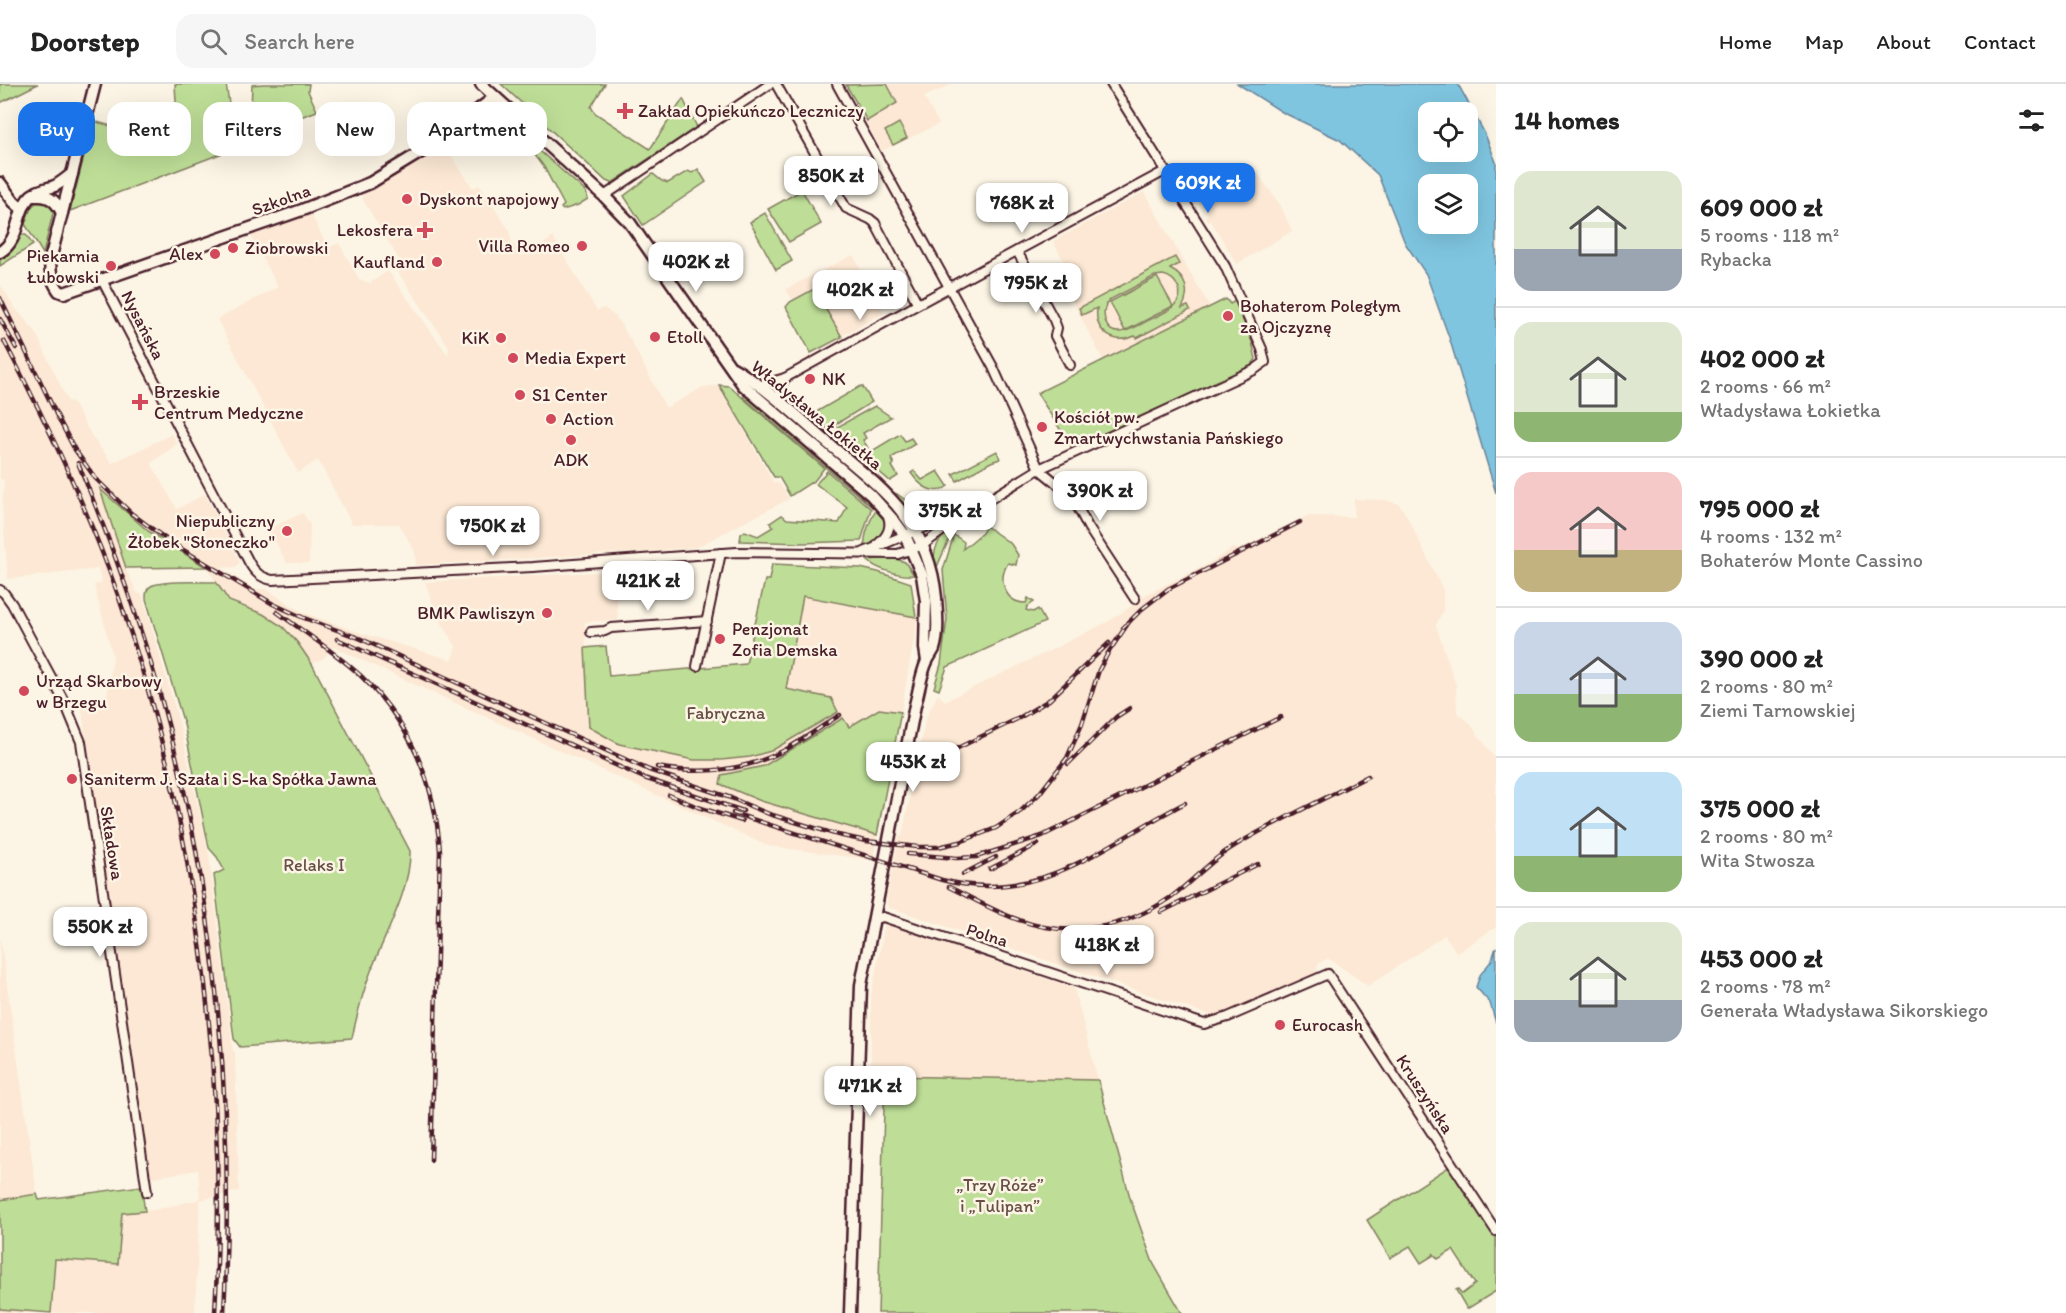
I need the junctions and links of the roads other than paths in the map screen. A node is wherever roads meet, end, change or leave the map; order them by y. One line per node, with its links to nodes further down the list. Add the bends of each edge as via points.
1 (95, 84): 9 (main road)
2 (481, 84): 7 (main road, Władysława Łokietka)
3 (770, 84): 14 (street)
4 (776, 84): 21 (street, via 846,208 875,223)
5 (837, 84): 20 (street)
6 (1111, 84): 8 (street)
7 (495, 97): 14 (main road, Władysława Łokietka); 19 (main road, Szkolna, via 431,146 370,183)
8 (1166, 171): 17 (street); 27 (street, via 1225,266 1265,362)
9 (72, 174): 11 (main road); 12 (main road)
10 (0, 183): 15 (main road)
11 (53, 187): 12 (main road); 13 (main road)
12 (66, 195): 16 (main road)
13 (31, 196): 15 (main road); 16 (main road, via 52,198)
14 (604, 196): 23 (main road, Władysława Łokietka, via 638,234)
15 (22, 209): 18 (main road, via 13,239)
16 (62, 213): 19 (main road, Szkolna, via 49,265 54,283 59,291 70,292)
17 (1017, 251): 20 (street); 22 (street, via 1054,320 1055,336)
18 (0, 252)
19 (102, 280): 33 (street, Nysańska, via 258,575 272,580 367,576)
20 (949, 287): 21 (street); 27 (street, via 993,367)
21 (918, 304): 24 (street)
22 (1070, 365)
23 (733, 368): 25 (main road, Władysława Łokietka); 28 (main road, Władysława Łokietka, via 743,385)
24 (785, 378): 25 (street); 26 (street, via 780,394)
25 (761, 386): 26 (main road, Władysława Łokietka)
26 (783, 405): 30 (main road, Władysława Łokietka, via 902,509)
27 (1039, 470): 29 (street); 36 (street, via 1074,500)
28 (885, 508): 30 (main road, Władysława Łokietka); 32 (street, via 889,530)
29 (961, 517): 30 (street); 31 (street)
30 (910, 532): 31 (main road, Władysława Łokietka); 32 (street)
31 (917, 547): 34 (street, via 898,554); 40 (main road, Władysława Łokietka, via 931,572 937,613 934,649 926,656)
32 (873, 549): 34 (street)
33 (722, 553): 34 (street); 37 (street)
34 (863, 553)
35 (0, 590): 42 (street, Składowa, via 22,622 81,742)
36 (1135, 599)
37 (707, 621): 38 (street); 39 (street)
38 (591, 632)
39 (697, 666)
40 (873, 919): 41 (street, Polna, via 883,916 1204,1024); 44 (main road, Władysława Łokietka, via 860,1003)
41 (1328, 974): 43 (street, Kruszyńska)
42 (147, 1192)
43 (1496, 1231)
44 (850, 1313)

